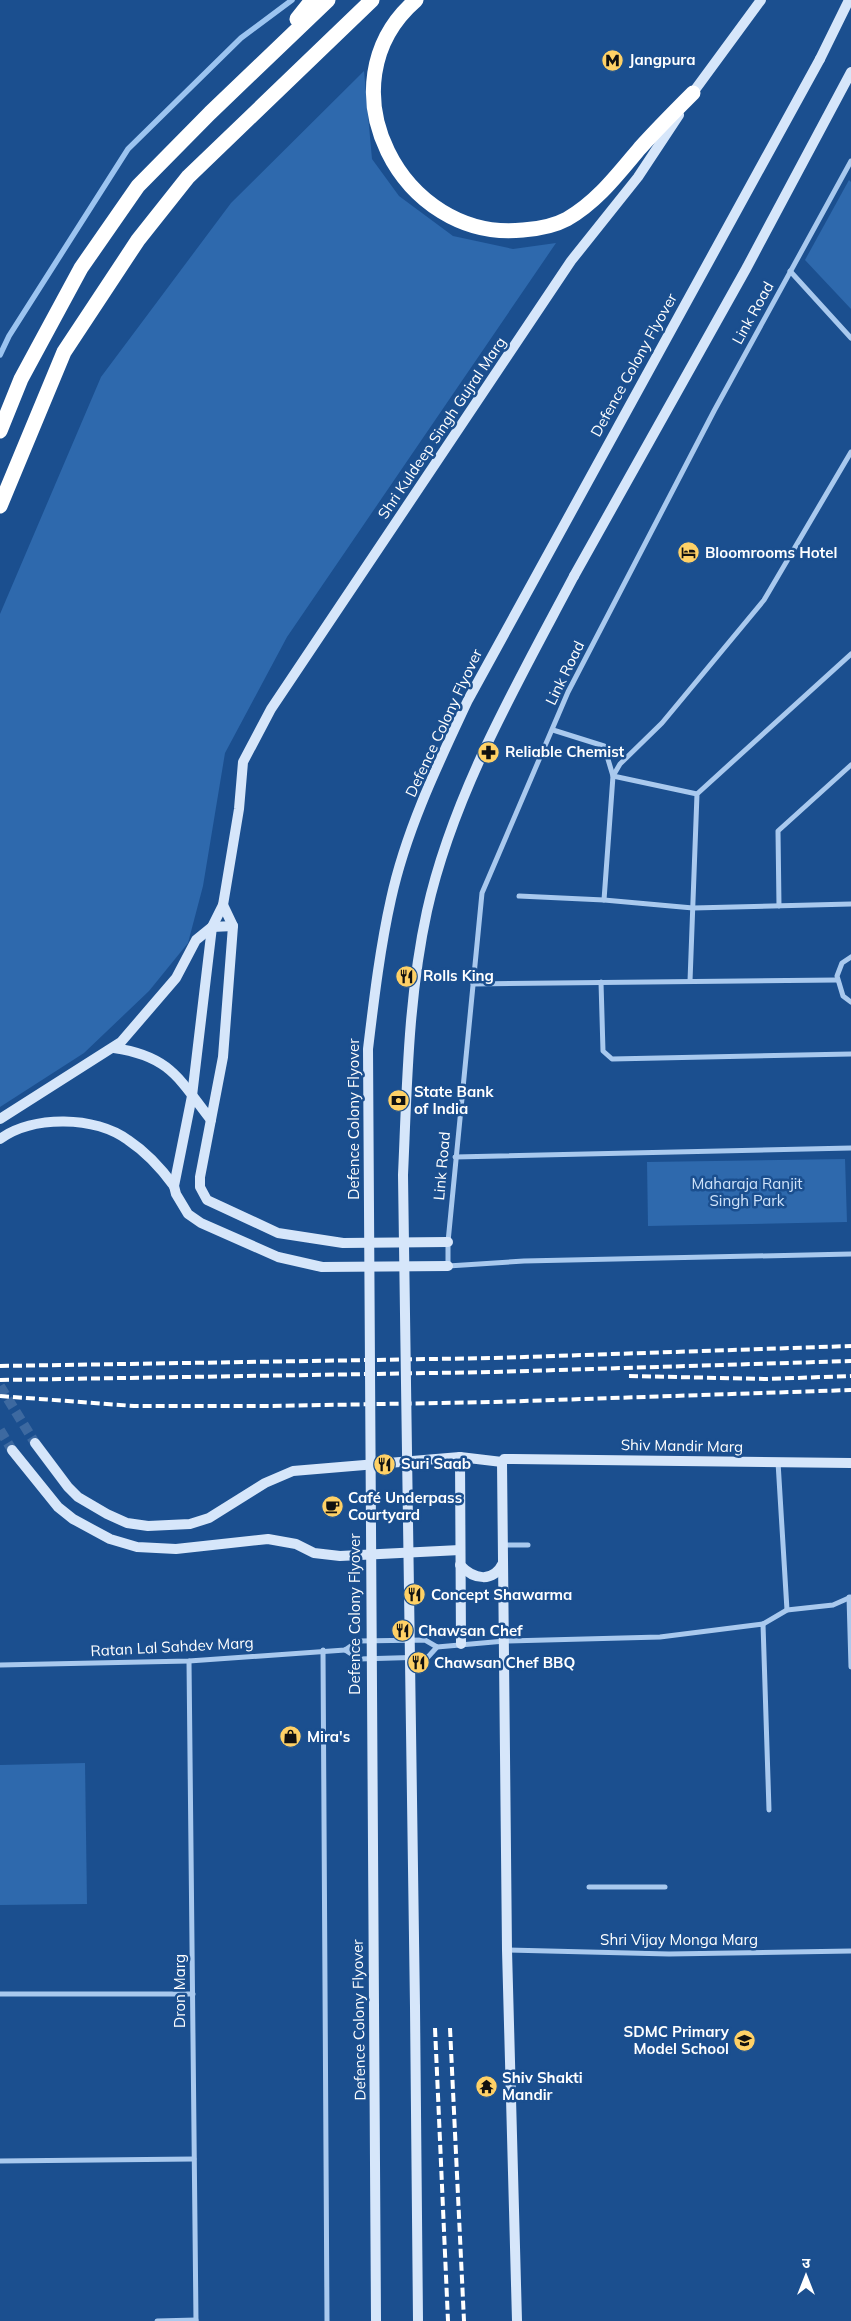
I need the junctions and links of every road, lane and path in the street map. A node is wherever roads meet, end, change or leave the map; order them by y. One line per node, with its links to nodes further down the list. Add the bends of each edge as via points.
1 (312, 0): 7 (highway)
2 (328, 0): 7 (highway)
3 (372, 0): 15 (highway, via 188,177 138,240 64,352)
4 (416, 0): 9 (highway, via 393,25 382,46 375,69 375,117 393,162 416,192 454,220 481,229 510,232 538,229 565,220 590,205)
5 (761, 0): 9 (street, Shri Kuldeep Singh Gujral Marg)
6 (848, 0): 81 (street, Defence Colony Flyover, bridge, via 820,58 468,700 416,817 391,897 377,972 368,1049)
7 (265, 60): 13 (highway, via 138,186 81,268 21,379)
8 (850, 74): 82 (street, bridge, via 500,715 449,838 427,910 415,976 403,1175)
9 (693, 93): 24 (street, Shri Kuldeep Singh Gujral Marg, via 638,177 571,261 271,709 243,762 239,809)
10 (851, 163): 11 (street, Link Road)
11 (790, 271): 12 (street); 17 (street, Link Road, via 572,683)
12 (851, 338)
13 (0, 431)
14 (851, 452): 19 (street, via 764,600 662,723 620,764)
15 (0, 506)
16 (851, 654): 20 (street)
17 (553, 730): 19 (street, via 604,746); 33 (street, Link Road, via 482,893)
18 (851, 765): 25 (street, via 778,831)
19 (613, 776): 20 (street); 22 (street)
20 (697, 794): 26 (street)
21 (518, 896): 22 (street)
22 (604, 900): 26 (street)
23 (851, 904): 25 (street)
24 (223, 905): 27 (street); 28 (street, Shri Kuldeep Singh Gujral Marg)
25 (779, 906): 26 (street)
26 (693, 908): 31 (street)
27 (233, 926): 28 (street); 39 (street, via 223,1057)
28 (212, 927): 35 (street, via 196,940 176,978); 37 (street)
29 (851, 957): 30 (street, via 840,967)
30 (837, 980): 31 (street); 34 (street, via 843,996)
31 (690, 981): 32 (street)
32 (601, 982): 33 (street); 36 (street, via 603,1051 612,1059)
33 (473, 984): 42 (street, Link Road)
34 (851, 1002)
35 (114, 1048): 37 (street, via 135,1051 157,1061 171,1070); 38 (street)
36 (851, 1054)
37 (192, 1096): 39 (street); 43 (street)
38 (0, 1119)
39 (211, 1120): 44 (street, via 200,1177 204,1195 214,1204 278,1233 314,1239 344,1243)
40 (0, 1139): 43 (street, via 27,1126 59,1121 92,1124 126,1138 153,1160)
41 (851, 1148): 42 (street)
42 (455, 1157): 44 (street, Link Road)
43 (174, 1186): 46 (street, via 188,1214 201,1223 278,1257 322,1267)
44 (448, 1242): 46 (street, Link Road)
45 (851, 1254): 46 (street, via 524,1261)
46 (448, 1266)
47 (35, 1443): 49 (street, via 68,1487 84,1501 127,1523 148,1526 190,1524 209,1518 265,1483 293,1472)
48 (12, 1450): 55 (street, via 58,1507 73,1519 110,1539 137,1547 176,1549 268,1538 296,1544 314,1553 340,1556)
49 (460, 1457): 50 (street); 55 (street)
50 (502, 1462): 51 (street, Shiv Mandir Marg, via 504,1459); 53 (street)
51 (778, 1462): 52 (street, Shiv Mandir Marg); 59 (street)
52 (851, 1463)
53 (504, 1545): 54 (street); 56 (street)
54 (528, 1545)
55 (460, 1550): 57 (street)
56 (504, 1562): 57 (street, via 497,1573 489,1577 472,1576); 61 (street)
57 (460, 1565): 62 (street)
58 (850, 1597): 59 (street, via 833,1605); 68 (street)
59 (787, 1610): 60 (street)
60 (762, 1624): 61 (street, Ratan Lal Sahdev Marg, via 660,1637); 69 (street)
61 (505, 1642): 62 (street, Ratan Lal Sahdev Marg); 72 (street)
62 (461, 1644): 63 (street, Ratan Lal Sahdev Marg)
63 (437, 1647): 65 (street, Ratan Lal Sahdev Marg, via 425,1640 358,1642); 65 (street, Ratan Lal Sahdev Marg, via 428,1657 359,1659)
64 (323, 1650): 65 (street, Ratan Lal Sahdev Marg); 66 (street, Ratan Lal Sahdev Marg); 80 (street)
65 (345, 1650)
66 (189, 1661): 67 (street, Ratan Lal Sahdev Marg); 75 (street, Dron Marg)
67 (0, 1665)
68 (851, 1667)
69 (769, 1810)
70 (590, 1887): 71 (street)
71 (665, 1887)
72 (507, 1950): 73 (street, Shri Vijay Monga Marg, via 668,1954); 83 (street)
73 (851, 1951)
74 (0, 1994): 75 (street)
75 (193, 1994): 76 (street, Dron Marg)
76 (194, 2159): 77 (street); 78 (street, Dron Marg)
77 (0, 2162)
78 (196, 2320): 79 (street)
79 (157, 2321)
80 (327, 2321)
81 (376, 2321)
82 (418, 2321)
83 (517, 2321)

